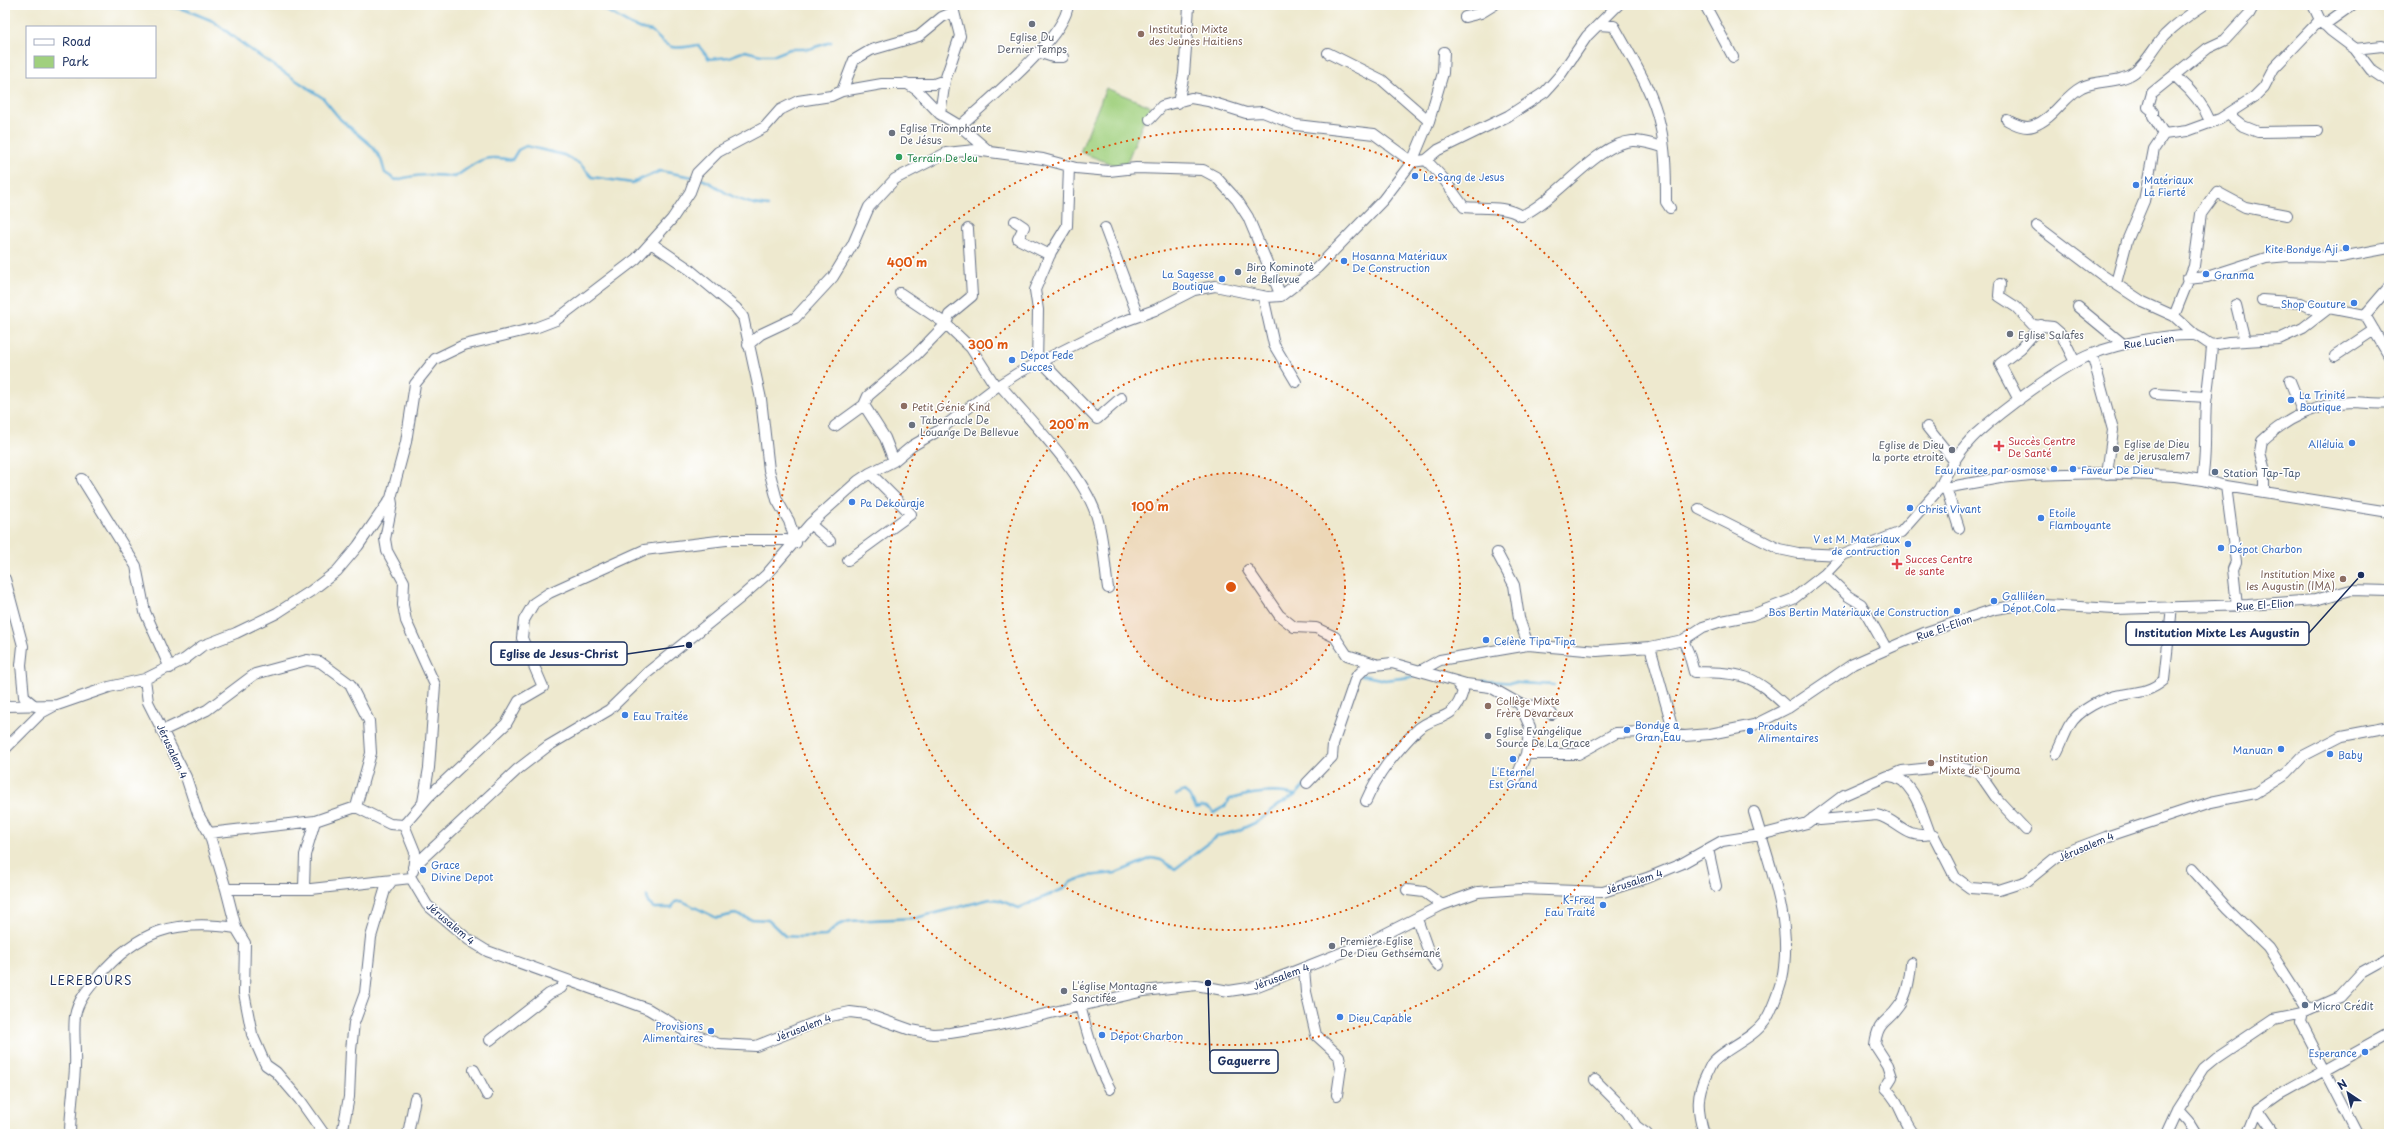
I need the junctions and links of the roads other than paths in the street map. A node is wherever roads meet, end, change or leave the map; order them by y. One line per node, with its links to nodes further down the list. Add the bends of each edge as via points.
1 (1068, 5): 16 (street, via 1068,13 1054,35)
2 (1494, 5): 11 (street, via 1481,13)
3 (1618, 5): 13 (street)
4 (1705, 5): 20 (street)
5 (2204, 5): 30 (street, via 2164,36 2150,57 2134,73 2083,87 2070,95 2055,113 2031,127)
6 (2254, 5): 35 (street, via 2225,40 2208,48 2152,93 2148,107 2153,111 2153,116)
7 (2312, 5): 12 (street)
8 (2352, 5): 12 (street)
9 (1189, 7): 26 (street, via 1184,74)
10 (953, 9): 21 (street, via 960,36); 25 (street, via 919,36 871,50 854,60)
11 (1465, 17)
12 (2322, 22): 15 (street); 28 (street, via 2274,68 2264,87)
13 (1598, 26): 36 (street, via 1614,26 1631,56 1654,106 1661,126); 38 (street, via 1587,36 1545,92 1502,119 1438,150)
14 (2389, 48): 15 (street, via 2382,46)
15 (2355, 49): 23 (street, via 2371,70)
16 (1038, 52): 19 (street); 33 (street)
17 (1444, 52): 31 (street, via 1443,73)
18 (1328, 53): 31 (street, via 1382,80)
19 (1063, 57)
20 (1733, 57)
21 (945, 80): 24 (street, via 934,84); 27 (street)
22 (2179, 80): 32 (street, via 2194,93)
23 (2389, 82)
24 (906, 83): 25 (street); 27 (street, via 917,90)
25 (842, 90): 47 (street, via 831,96 798,101 780,110 765,127 718,152 697,173 681,207)
26 (1178, 102): 29 (street, via 1162,106); 39 (street, via 1191,98 1246,113 1262,112 1296,125 1374,134)
27 (940, 114): 33 (street)
28 (2229, 115): 32 (street); 34 (street, via 2243,126 2258,132)
29 (1150, 119)
30 (2007, 120)
31 (1430, 121): 39 (street)
32 (2210, 121): 35 (street, via 2187,131)
33 (960, 126): 37 (street)
34 (2318, 131)
35 (2164, 134): 51 (street, via 2154,149 2144,201 2127,241)
36 (1663, 147): 38 (street, via 1634,140 1607,149 1543,203 1521,216 1502,209 1464,207); 41 (street, via 1666,202)
37 (990, 152): 40 (street, via 1043,159); 70 (street, via 974,150 946,153 895,179 869,207 854,244 833,278 795,318 761,334)
38 (1426, 160): 39 (street)
39 (1412, 162): 56 (street, via 1383,200 1356,229 1317,268)
40 (1068, 166): 49 (street, via 1067,226); 56 (street, via 1109,171 1136,168 1203,170 1216,176 1248,217)
41 (1670, 208)
42 (2287, 215): 50 (street, via 2245,207 2217,192 2202,214 2194,266)
43 (1015, 221): 49 (street, via 1024,227 1018,239)
44 (2037, 226): 51 (street)
45 (1105, 228): 62 (street)
46 (968, 229): 64 (street, via 972,296 949,315)
47 (651, 243): 70 (street, via 689,269 736,308 743,317); 98 (street, via 636,259 556,320 535,328 464,345 435,359 415,384 406,442)
48 (2389, 248): 50 (street, via 2341,257 2266,258 2207,277)
49 (1050, 255): 76 (street, via 1035,290)
50 (2187, 279): 63 (street)
51 (2116, 283): 63 (street, via 2143,302)
52 (2000, 284): 65 (street, via 1999,296 2016,307 2033,325)
53 (2389, 287): 61 (street)
54 (900, 293): 64 (street)
55 (1263, 296): 56 (street); 62 (street, via 1216,286 1194,290 1172,303); 78 (street, via 1274,345)
56 (1281, 296)
57 (2262, 300): 60 (street, via 2301,303)
58 (2236, 305): 68 (street)
59 (2078, 307): 69 (street)
60 (2321, 313): 61 (street, via 2329,308); 68 (street, via 2303,328 2279,339)
61 (2364, 315): 66 (street)
62 (1138, 316): 76 (street, via 1114,325)
63 (2174, 316): 67 (street)
64 (946, 324): 79 (street, via 971,348); 85 (street, via 916,355 868,396)
65 (2041, 325): 75 (street, via 2053,327 2061,334); 83 (street, via 2021,348 2000,364)
66 (2374, 330): 73 (street); 74 (street)
67 (2195, 335): 69 (street, Rue Lucien); 71 (street)
68 (2245, 341): 71 (street)
69 (2123, 344): 72 (street, Rue Lucien)
70 (748, 345): 104 (street, via 761,399 769,470 777,500 789,521)
71 (2212, 345): 81 (street)
72 (2092, 354): 75 (street, Rue Lucien); 92 (street, via 2113,430)
73 (2335, 356)
74 (2389, 356)
75 (2075, 362): 83 (street, Rue Lucien)
76 (1040, 364): 79 (street, via 1018,373); 82 (street, via 1097,419)
77 (2290, 381): 86 (street)
78 (1296, 382)
79 (998, 386): 89 (street); 111 (street, via 1059,453 1095,512 1103,540)
80 (2155, 394): 81 (street)
81 (2207, 397): 94 (street, via 2206,458)
82 (1121, 398)
83 (2019, 400): 90 (street, Rue Lucien, via 1976,434)
84 (2389, 403): 86 (street, via 2347,403)
85 (864, 405): 87 (street); 89 (street, via 885,438)
86 (2303, 413): 97 (street, via 2262,441 2260,452 2264,467)
87 (835, 426)
88 (1927, 427): 90 (street)
89 (894, 461): 91 (street)
90 (1955, 462): 96 (street, Rue Lucien)
91 (870, 473): 101 (street); 107 (street, via 911,514)
92 (2107, 474): 94 (street, via 2176,476); 96 (street, via 2031,475)
93 (82, 478): 120 (street, via 136,566 145,612)
94 (2202, 480): 95 (street)
95 (2226, 486): 97 (street); 113 (street, via 2236,562 2233,569)
96 (1942, 489): 102 (street); 106 (street, Rue Lucien, via 1901,532)
97 (2264, 490): 100 (street)
98 (391, 498): 120 (street, via 358,546 337,571 311,591 277,613 202,646); 140 (street, via 385,539 387,551 404,582 403,605 406,621 435,685)
99 (1699, 510): 106 (street, via 1779,549 1798,553)
100 (2389, 512)
101 (810, 524): 103 (street); 104 (street)
102 (1960, 528)
103 (830, 541)
104 (796, 543): 140 (street, via 786,540 726,540 644,550 549,593 534,603 524,620 522,638 543,687 519,701 506,724); 151 (street, via 756,584 647,672 609,710 548,746 518,769)
105 (1497, 553): 116 (street, via 1514,585 1519,618)
106 (1844, 555): 109 (street)
107 (848, 560)
108 (1248, 570): 119 (street, via 1279,615 1294,627 1316,628 1335,637 1347,655)
109 (1825, 574): 115 (street, via 1793,599 1773,608 1703,627); 118 (street, via 1848,596 1861,604)
110 (5, 579): 127 (street, via 23,646 21,665 24,697)
111 (1108, 588)
112 (2389, 591): 113 (street, Rue El-Elion, via 2351,590 2315,600)
113 (2237, 606): 114 (street, Rue El-Elion)
114 (2172, 607): 118 (street, Rue El-Elion, via 2115,609 2026,604 1994,609); 135 (street, via 2164,680 2153,689 2118,695 2099,702 2081,714 2070,724)
115 (1683, 640): 117 (street); 128 (street, via 1694,672 1746,676 1757,681)
116 (1528, 645): 117 (street, via 1597,651); 121 (street, via 1440,660)
117 (1650, 647): 132 (street)
118 (1886, 648): 128 (street, Rue El-Elion, via 1854,664)
119 (1375, 664): 121 (street, via 1392,663); 138 (street, via 1367,666 1356,676 1332,757)
120 (170, 668): 122 (street)
121 (1420, 671): 123 (street)
122 (145, 679): 125 (street, via 109,687); 131 (street, Jérusalem 4, via 148,702)
123 (1455, 681): 124 (street, via 1490,687); 139 (street, via 1463,691 1460,702 1452,711 1417,730 1380,771)
124 (1520, 704): 129 (street, via 1535,706); 134 (street, via 1530,727)
125 (57, 705): 127 (street); 133 (street, via 41,714)
126 (5, 706): 127 (street)
127 (36, 706)
128 (1788, 708): 132 (street, Rue El-Elion, via 1754,725 1710,734)
129 (1552, 714)
130 (2389, 727): 148 (street, Jérusalem 4, via 2342,736 2303,756 2287,774 2255,793 2211,802 2106,837 2059,856 2027,881 1999,890 1970,888 1955,877 1934,836)
131 (162, 732): 141 (street, via 207,710 255,674 307,660 320,662 350,684 369,721 371,754); 147 (street, Jérusalem 4, via 186,777 198,814)
132 (1675, 736): 134 (street, Rue El-Elion, via 1644,732 1616,733 1578,754)
133 (5, 749)
134 (1526, 754): 137 (street)
135 (2056, 754)
136 (1893, 775): 143 (street, Jérusalem 4, via 1868,783 1844,795); 146 (street, via 1902,771 1941,767 1959,767 1979,773 1997,799); 148 (street, Jérusalem 4, via 1914,792)
137 (1515, 781)
138 (1307, 783)
139 (1366, 801)
140 (423, 802): 145 (street)
141 (356, 807): 144 (street); 145 (street, via 390,824)
142 (1754, 812): 149 (street)
143 (1814, 818): 148 (street, via 1820,820 1877,815 1883,816 1908,833); 149 (street, Jérusalem 4, via 1807,823)
144 (315, 821): 147 (street); 156 (street, via 305,855)
145 (404, 825): 151 (street, via 415,852)
146 (2026, 830)
147 (209, 833): 157 (street, Jérusalem 4)
148 (1930, 834)
149 (1760, 835): 150 (street, Jérusalem 4, via 1722,841); 185 (street, via 1770,859 1782,921 1785,952 1782,979 1766,1020 1740,1044 1712,1062 1699,1088 1698,1114)
150 (1708, 849): 155 (street); 159 (street, Jérusalem 4, via 1647,878 1603,892 1521,889 1478,892)
151 (413, 867): 153 (street)
152 (2192, 869): 168 (street, via 2268,948)
153 (411, 878): 154 (street); 166 (street, Jérusalem 4, via 427,905 469,940 487,951)
154 (390, 882): 156 (street); 183 (street, via 385,890 372,937 365,993 354,1023 350,1050 349,1097)
155 (1716, 886)
156 (304, 888): 157 (street)
157 (226, 889): 161 (street, Jérusalem 4)
158 (1407, 890): 159 (street, via 1424,892)
159 (1442, 905): 160 (street, Jérusalem 4)
160 (1417, 919): 164 (street, via 1429,953); 165 (street, Jérusalem 4)
161 (236, 928): 181 (street, via 207,924 171,927 149,934 110,963 84,993 75,1015 75,1068); 182 (street, Jérusalem 4, via 246,943 244,993 252,1034 266,1064 300,1100)
162 (2389, 957): 168 (street, via 2362,972 2339,997)
163 (1911, 963): 186 (street, via 1907,988 1900,1006 1880,1024 1875,1045 1888,1065 1892,1077 1885,1088 1895,1097 1908,1127)
164 (1438, 966)
165 (1304, 969): 167 (street, Jérusalem 4, via 1255,987 1228,991 1196,985 1144,991); 176 (street, via 1306,992 1316,1035 1339,1056 1341,1067)
166 (566, 980): 167 (street, Jérusalem 4, via 648,1009 686,1031 719,1044 740,1046 756,1046 831,1016 850,1012 866,1014 911,1030 933,1034 995,1026); 170 (street, via 561,988 544,997)
167 (1080, 1006): 174 (street, via 1096,1063)
168 (2306, 1012): 171 (street, via 2301,1023); 178 (street, via 2274,1019 2216,1058 2204,1068)
169 (2389, 1034): 171 (street)
170 (490, 1040)
171 (2324, 1069): 179 (street); 191 (street, via 2351,1116)
172 (474, 1070): 175 (street)
173 (1595, 1080): 180 (street, via 1627,1112)
174 (1110, 1088)
175 (487, 1095)
176 (1337, 1095)
177 (415, 1098): 184 (street)
178 (2177, 1110): 187 (street); 188 (street)
179 (2257, 1111): 189 (street); 190 (street)
180 (1639, 1130)
181 (70, 1134)
182 (324, 1134)
183 (342, 1134)
184 (408, 1134)
185 (1704, 1134)
186 (1914, 1134)
187 (2166, 1134)
188 (2195, 1134)
189 (2248, 1134)
190 (2273, 1134)
191 (2358, 1134)

